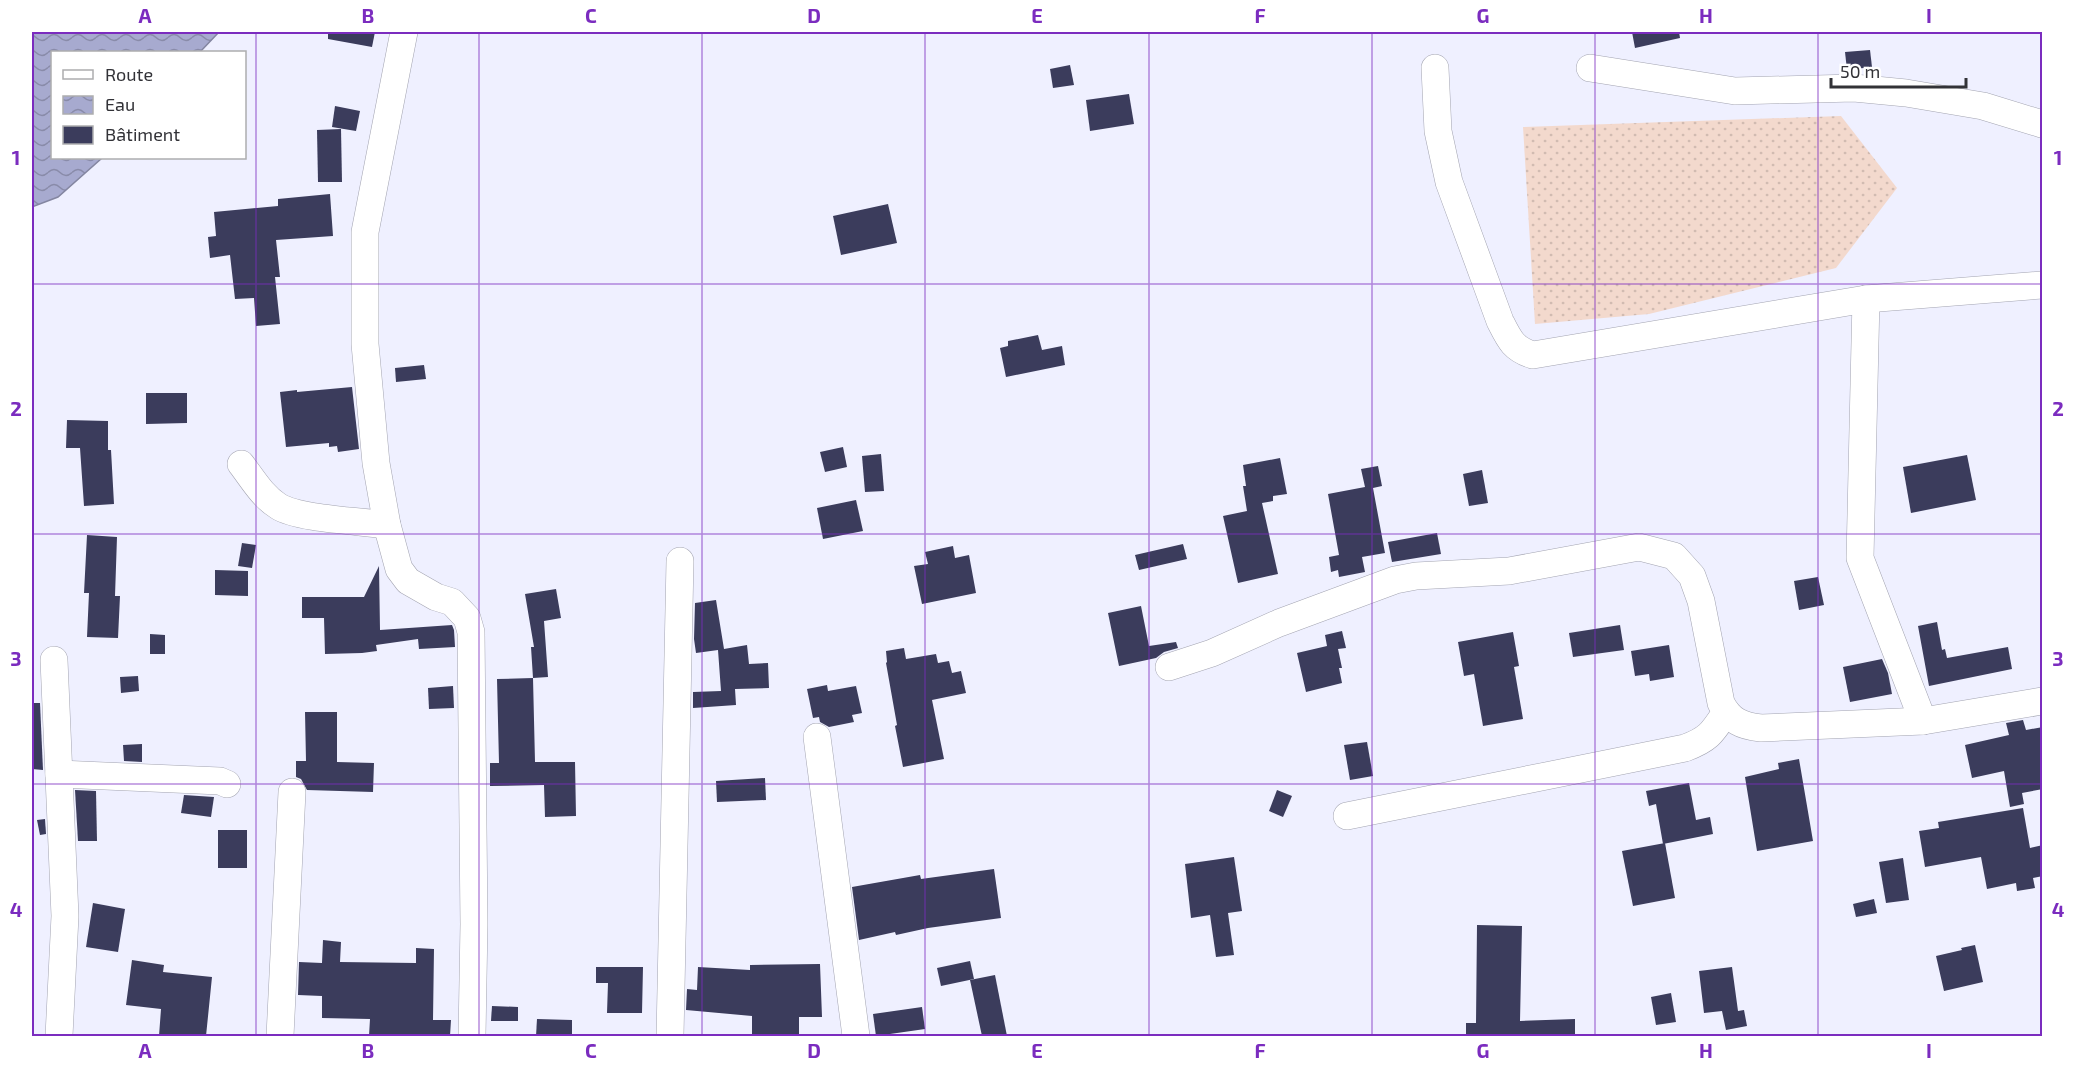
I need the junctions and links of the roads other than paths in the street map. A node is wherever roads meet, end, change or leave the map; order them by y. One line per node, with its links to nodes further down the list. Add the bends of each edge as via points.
1 (404, 32): 8 (street, via 365,232 365,344 375,463)
2 (1435, 68): 6 (street, via 1438,131 1449,182 1500,321 1519,351 1533,355)
3 (1590, 68): 4 (street, via 1735,92 1854,88 1906,93 1983,106)
4 (2043, 124)
5 (2043, 285): 6 (street)
6 (1866, 299): 14 (street, via 1860,558)
7 (241, 464): 8 (street, via 263,493 290,513)
8 (387, 525): 22 (street, via 399,569 408,581 452,602 467,618 471,632)
9 (680, 561): 23 (street)
10 (54, 660): 16 (street)
11 (1169, 668): 13 (street, via 1395,580 1509,572 1639,547 1674,556 1692,576 1701,601 1718,694)
12 (2043, 701): 14 (street)
13 (1726, 712): 14 (street, via 1735,722 1761,728); 19 (street, via 1703,741 1685,748)
14 (1923, 721)
15 (817, 737): 24 (street)
16 (59, 774): 17 (street); 20 (street, via 65,916)
17 (227, 784)
18 (292, 792): 21 (street)
19 (1347, 816)
20 (59, 1036)
21 (280, 1036)
22 (472, 1036)
23 (670, 1036)
24 (856, 1036)

